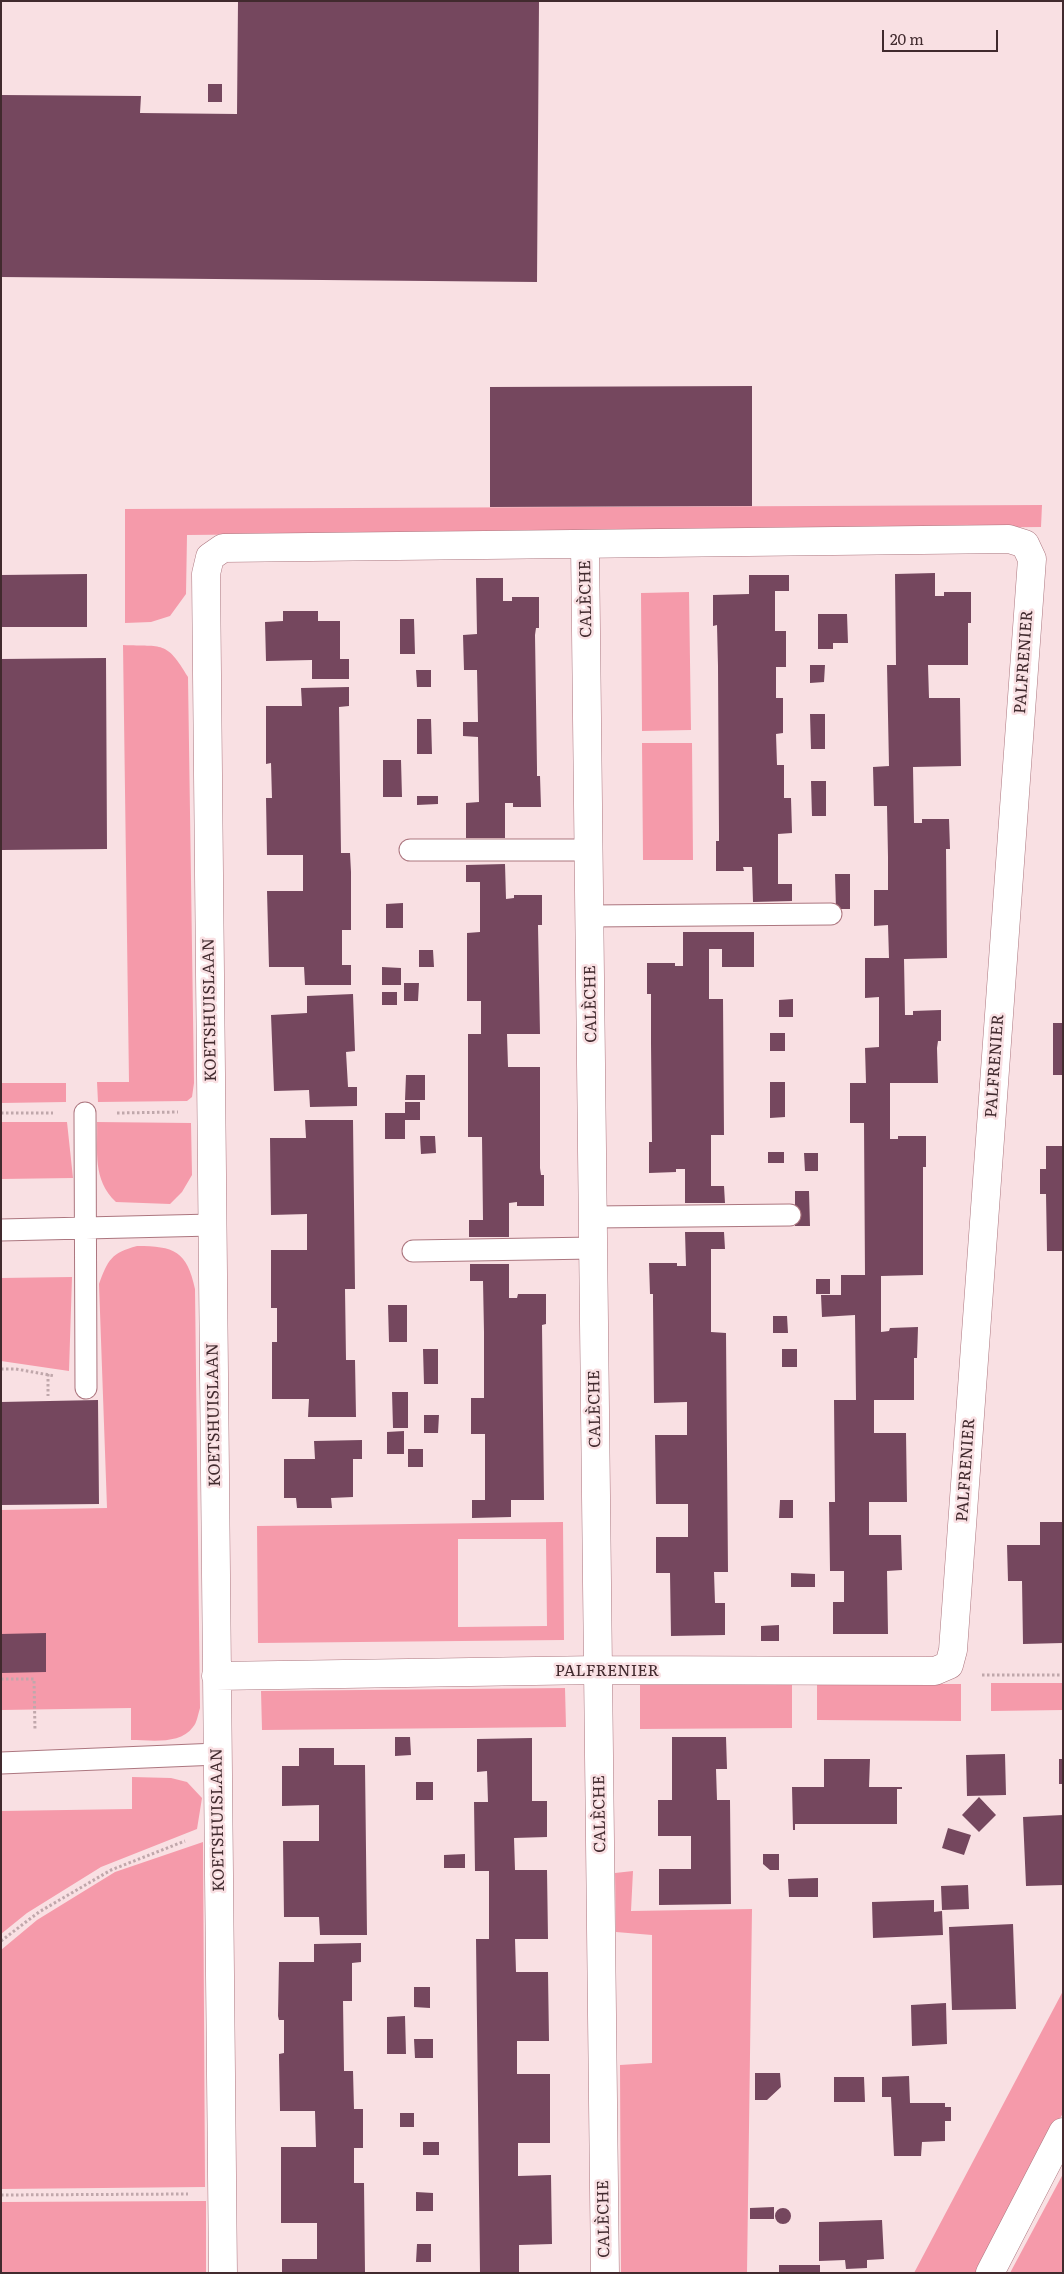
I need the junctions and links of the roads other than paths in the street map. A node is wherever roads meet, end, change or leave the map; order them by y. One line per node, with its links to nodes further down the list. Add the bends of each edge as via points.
1 (585, 545): 3 (street, CALÈCHE); 9 (street, KOETSHUISLAAN, via 223,548 210,557 206,574); 15 (street, PALFRENIER, via 1009,539 1025,544 1032,559 954,1640 949,1665 935,1672)
2 (410, 850): 3 (lane)
3 (589, 850): 5 (street, CALÈCHE)
4 (831, 914): 5 (lane)
5 (590, 916): 8 (street, CALÈCHE)
6 (85, 1113): 10 (lane)
7 (790, 1215): 8 (lane)
8 (593, 1217): 12 (street, CALÈCHE)
9 (212, 1225): 10 (lane); 16 (street, KOETSHUISLAAN)
10 (87, 1229): 11 (lane); 14 (lane)
11 (1, 1230)
12 (593, 1248): 13 (lane); 15 (street, CALÈCHE)
13 (413, 1251)
14 (86, 1388)
15 (598, 1670): 16 (street, PALFRENIER); 21 (street, CALÈCHE)
16 (216, 1676): 17 (street, KOETSHUISLAAN)
17 (218, 1754): 18 (lane); 20 (street, KOETSHUISLAAN)
18 (1, 1763)
19 (1063, 2132): 22 (street)
20 (223, 2273)
21 (605, 2273)
22 (990, 2273)

